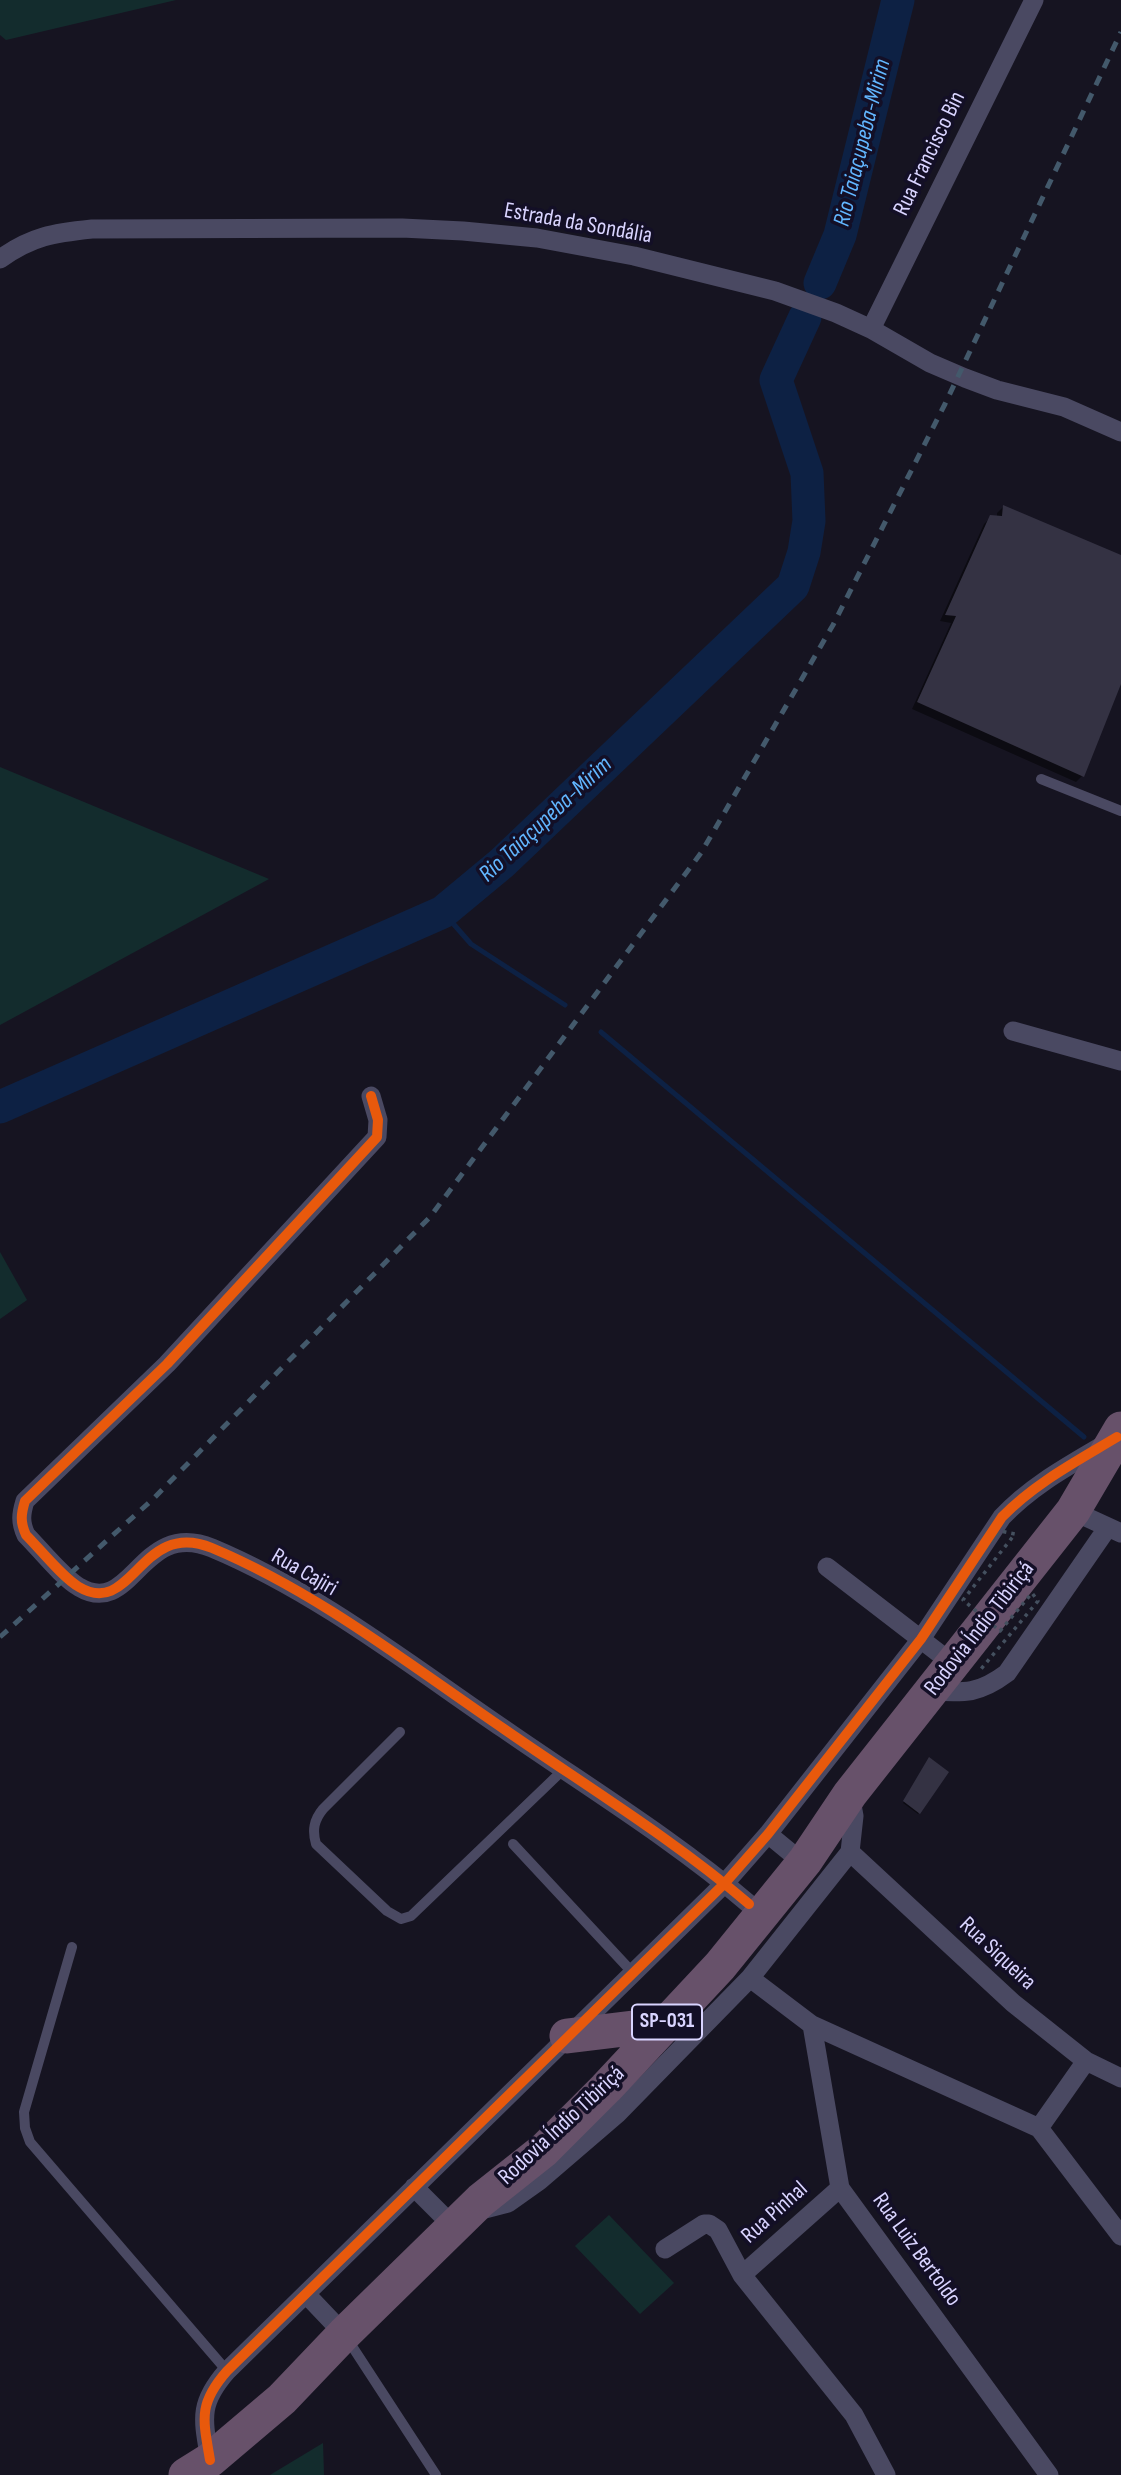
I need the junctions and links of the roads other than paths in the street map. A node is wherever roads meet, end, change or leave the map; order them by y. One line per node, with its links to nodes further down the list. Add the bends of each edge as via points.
1 (1034, 0): 3 (street, Rua Francisco Bin)
2 (0, 258): 3 (street, Estrada da Sondália, via 20,244 54,233 92,229 463,231 537,238 634,256 775,291)
3 (871, 329): 4 (street, Estrada da Sondália, via 965,378 1064,407)
4 (1121, 432)
5 (1041, 779): 6 (lane)
6 (1121, 811)
7 (1013, 1031): 8 (street)
8 (1121, 1061)
9 (371, 1096): 18 (street, Rua Cajiri, via 377,1137 167,1364 25,1501 22,1525 26,1535 77,1586 90,1592 122,1585 169,1544 195,1542 211,1548 288,1586 354,1627)
10 (1119, 1433): 11 (highway, Rodovia Índio Tibiriçá / SP-031); 14 (street, via 1028,1492 1002,1517)
11 (1073, 1511): 12 (street); 15 (highway, Rodovia Índio Tibiriçá / SP-031)
12 (1115, 1530): 16 (street, via 1007,1673 970,1693)
13 (827, 1567): 14 (street)
14 (921, 1639): 15 (street); 22 (street)
15 (967, 1667): 16 (highway, Rodovia Índio Tibiriçá / SP-031)
16 (931, 1691): 19 (highway, Rodovia Índio Tibiriçá / SP-031)
17 (400, 1732): 18 (lane, via 316,1817 313,1835 316,1844 401,1919 411,1916)
18 (563, 1770): 24 (street, Rua Cajiri)
19 (850, 1794): 20 (highway, Rodovia Índio Tibiriçá / SP-031); 23 (street, via 855,1816)
20 (829, 1823): 22 (highway, Rodovia Índio Tibiriçá / SP-031); 36 (highway, Rodovia Índio Tibiriçá / SP-031, via 805,1861 720,1966 544,2150)
21 (513, 1844): 26 (lane)
22 (779, 1844): 24 (highway, Rodovia Índio Tibiriçá / SP-031)
23 (850, 1852): 27 (street); 31 (street, Rua Siqueira, via 1013,2003)
24 (737, 1894): 26 (street); 29 (highway, Rodovia Índio Tibiriçá / SP-031)
25 (72, 1947): 42 (lane, via 24,2112 30,2142)
26 (633, 1973): 30 (street)
27 (750, 1978): 28 (street); 36 (street, via 617,2114 539,2181 508,2203)
28 (812, 2025): 33 (street); 35 (street, Rua Luiz Bertoldo)
29 (633, 2028): 30 (highway); 36 (highway, Rodovia Índio Tibiriçá / SP-031, via 509,2157)
30 (567, 2036): 34 (street)
31 (1086, 2061): 32 (street, Rua Siqueira); 33 (street)
32 (1119, 2073)
33 (1040, 2128): 37 (street)
34 (414, 2187): 36 (street); 40 (street)
35 (840, 2188): 39 (street, Rua Pinhal); 46 (street, Rua Luiz Bertoldo)
36 (468, 2212): 41 (highway, Rodovia Índio Tibiriçá / SP-031)
37 (1121, 2236)
38 (665, 2249): 39 (street, via 709,2224 718,2230)
39 (742, 2275): 45 (street, via 855,2415)
40 (306, 2294): 41 (street); 42 (street)
41 (344, 2334): 43 (highway, Rodovia Índio Tibiriçá / SP-031, via 282,2399); 44 (lane)
42 (227, 2371): 43 (street, via 208,2397)
43 (198, 2467)
44 (436, 2475)
45 (886, 2475)
46 (1049, 2475)

